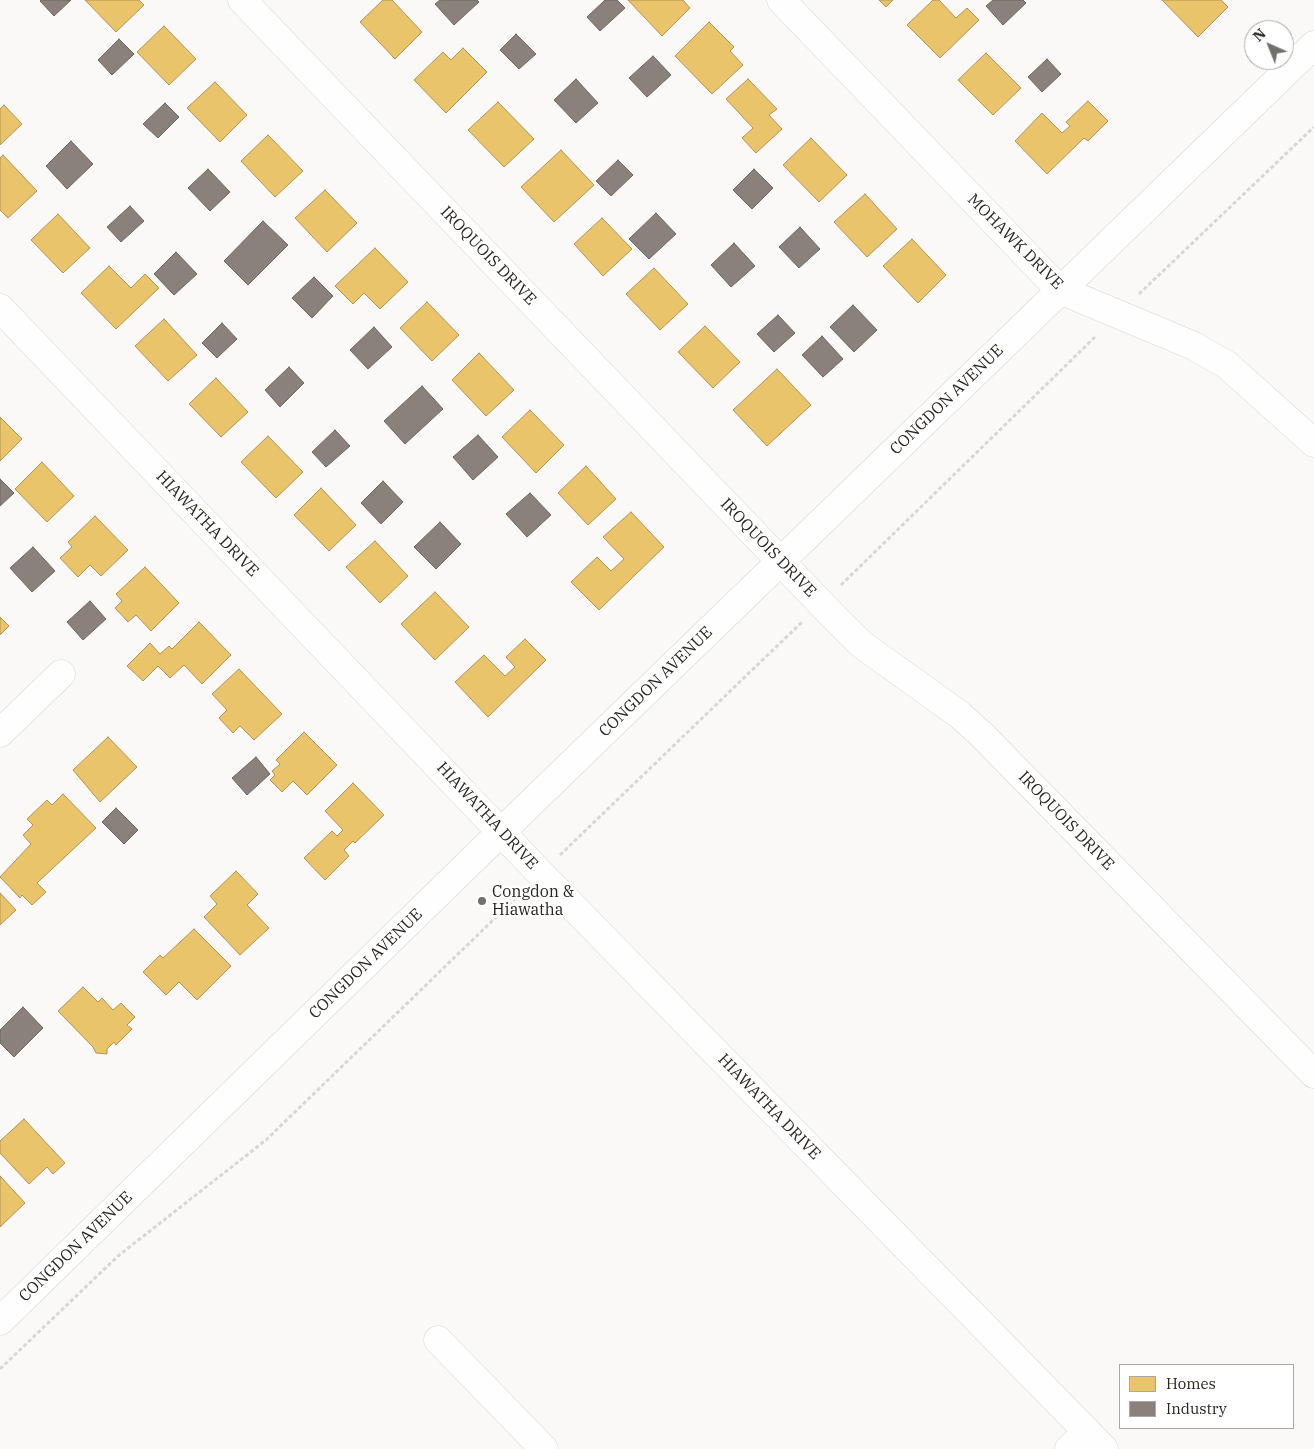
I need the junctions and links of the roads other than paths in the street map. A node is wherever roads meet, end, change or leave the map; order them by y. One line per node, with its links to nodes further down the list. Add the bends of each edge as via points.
1 (242, 0): 7 (street, IROQUOIS DRIVE)
2 (781, 0): 4 (street, MOHAWK DRIVE)
3 (1314, 45): 4 (street, CONGDON AVENUE)
4 (1060, 290): 6 (street, MOHAWK DRIVE, via 1194,346 1227,365); 7 (street, CONGDON AVENUE)
5 (0, 308): 10 (street, HIAWATHA DRIVE)
6 (1314, 443)
7 (781, 562): 10 (street, CONGDON AVENUE); 11 (street, IROQUOIS DRIVE, via 862,644 960,715 982,735)
8 (61, 674): 9 (street)
9 (0, 733)
10 (502, 831): 12 (street, CONGDON AVENUE); 14 (street, HIAWATHA DRIVE)
11 (1314, 1074)
12 (0, 1320)
13 (438, 1340): 15 (street)
14 (1087, 1443)
15 (544, 1449)

